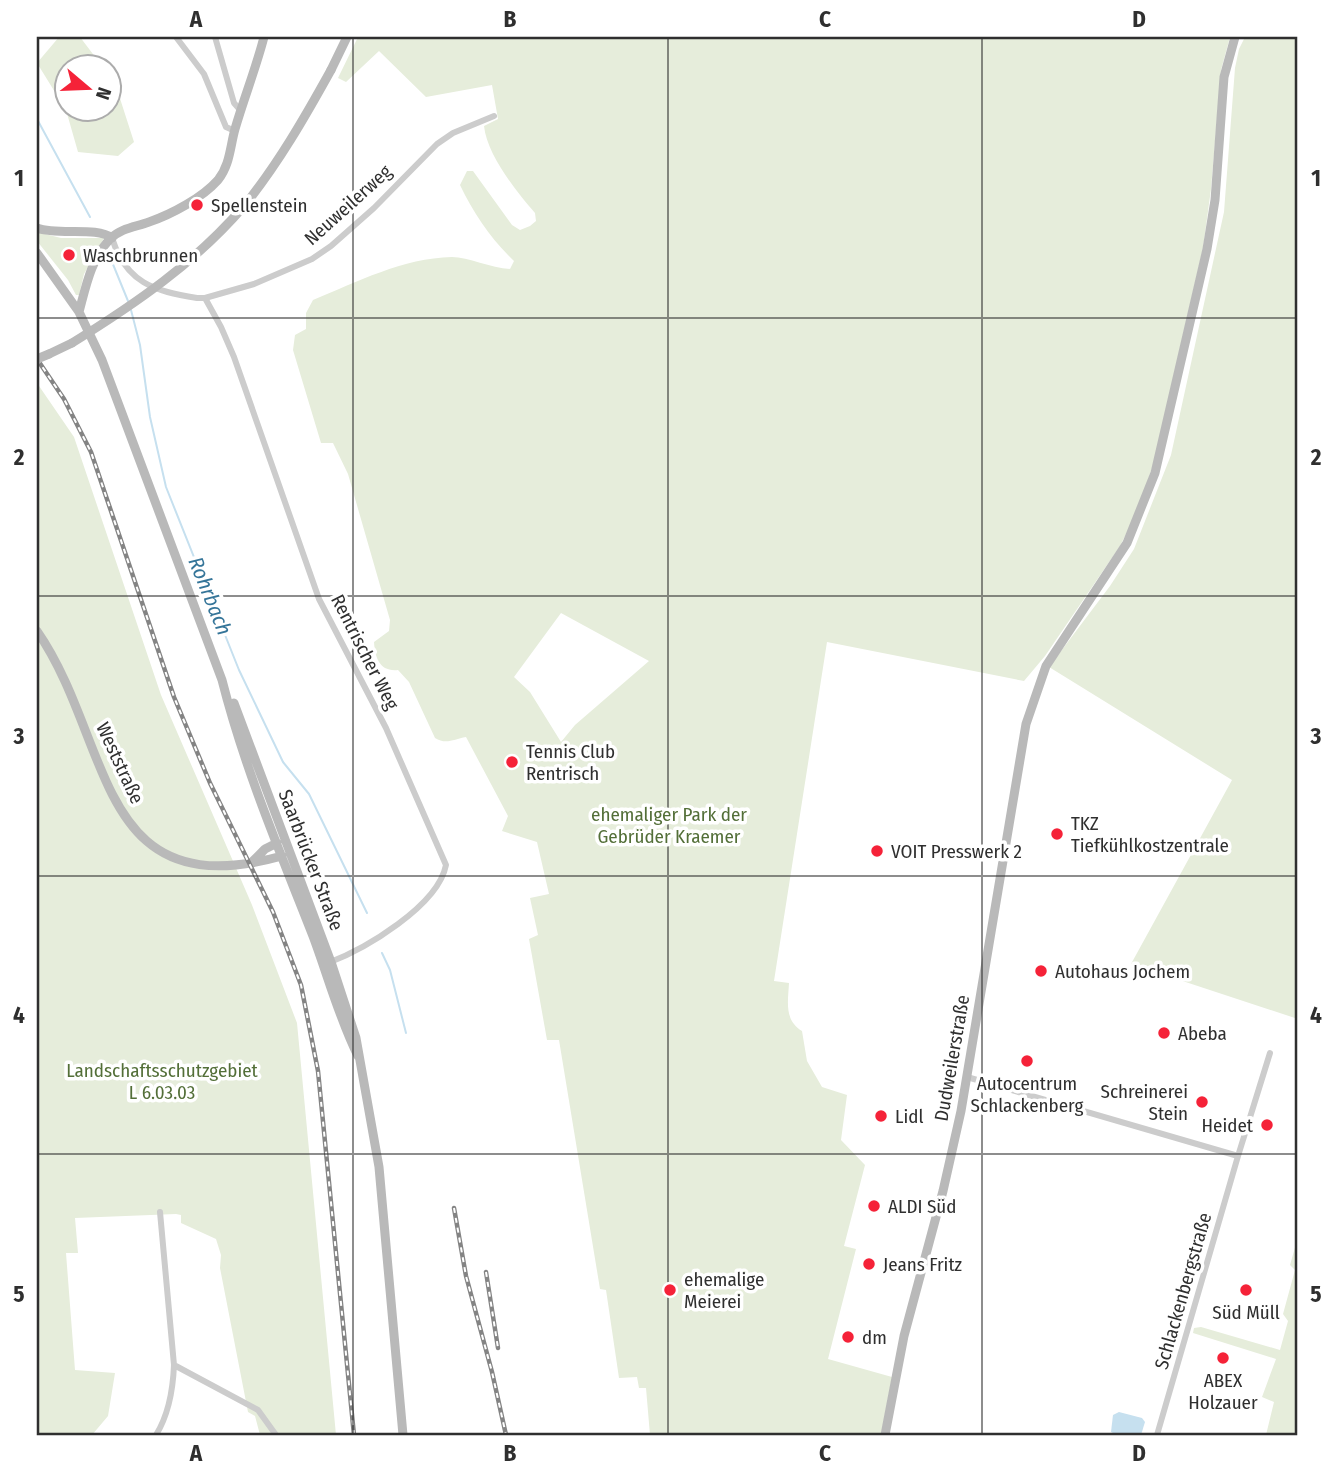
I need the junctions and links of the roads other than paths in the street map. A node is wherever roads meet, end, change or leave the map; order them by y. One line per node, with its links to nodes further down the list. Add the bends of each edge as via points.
1 (176, 37): 8 (street, via 204,74 226,127)
2 (215, 37): 6 (street, via 234,103)
3 (264, 37): 6 (main road)
4 (347, 37): 14 (main road, bridge, via 296,132 267,176 222,229 160,285 118,315)
5 (1235, 37): 21 (main road, Dudweilerstraße, via 1224,77 1207,249 1154,473 1127,543 1055,651 1038,684 1026,724)
6 (241, 111): 8 (main road)
7 (494, 116): 12 (street, Neuweilerweg, via 436,144 374,208 321,253 254,284)
8 (234, 131): 10 (main road, via 228,162 212,186 164,216)
9 (37, 228): 10 (main road)
10 (112, 237): 12 (street, Neuweilerweg, via 135,278 167,292); 13 (main road, via 88,277)
11 (37, 253): 13 (main road, Saarbrücker Straße)
12 (205, 298): 19 (street, Rentrischer Weg, via 237,365 317,592 386,728 446,865 438,885 421,904 365,944)
13 (79, 312): 16 (main road, Saarbrücker Straße, via 102,360)
14 (37, 359)
15 (37, 631): 18 (main road, Weststraße, via 64,677 116,801 145,841 198,866)
16 (282, 844): 17 (main road); 18 (main road, Weststraße, via 265,849); 19 (main road, Saarbrücker Straße)
17 (282, 856): 18 (main road, Weststraße); 19 (main road, Saarbrücker Straße)
18 (252, 862)
19 (328, 963): 27 (main road, Saarbrücker Straße, via 356,1038 371,1112)
20 (1270, 1053): 22 (street, Schlackenbergstraße)
21 (967, 1077): 22 (street); 28 (main road, Dudweilerstraße, via 904,1336)
22 (1238, 1156): 29 (street, Schlackenbergstraße)
23 (160, 1212): 24 (street)
24 (174, 1365): 25 (street, via 168,1409); 26 (street, via 258,1410)
25 (156, 1435)
26 (276, 1435)
27 (403, 1435)
28 (885, 1435)
29 (1157, 1435)

